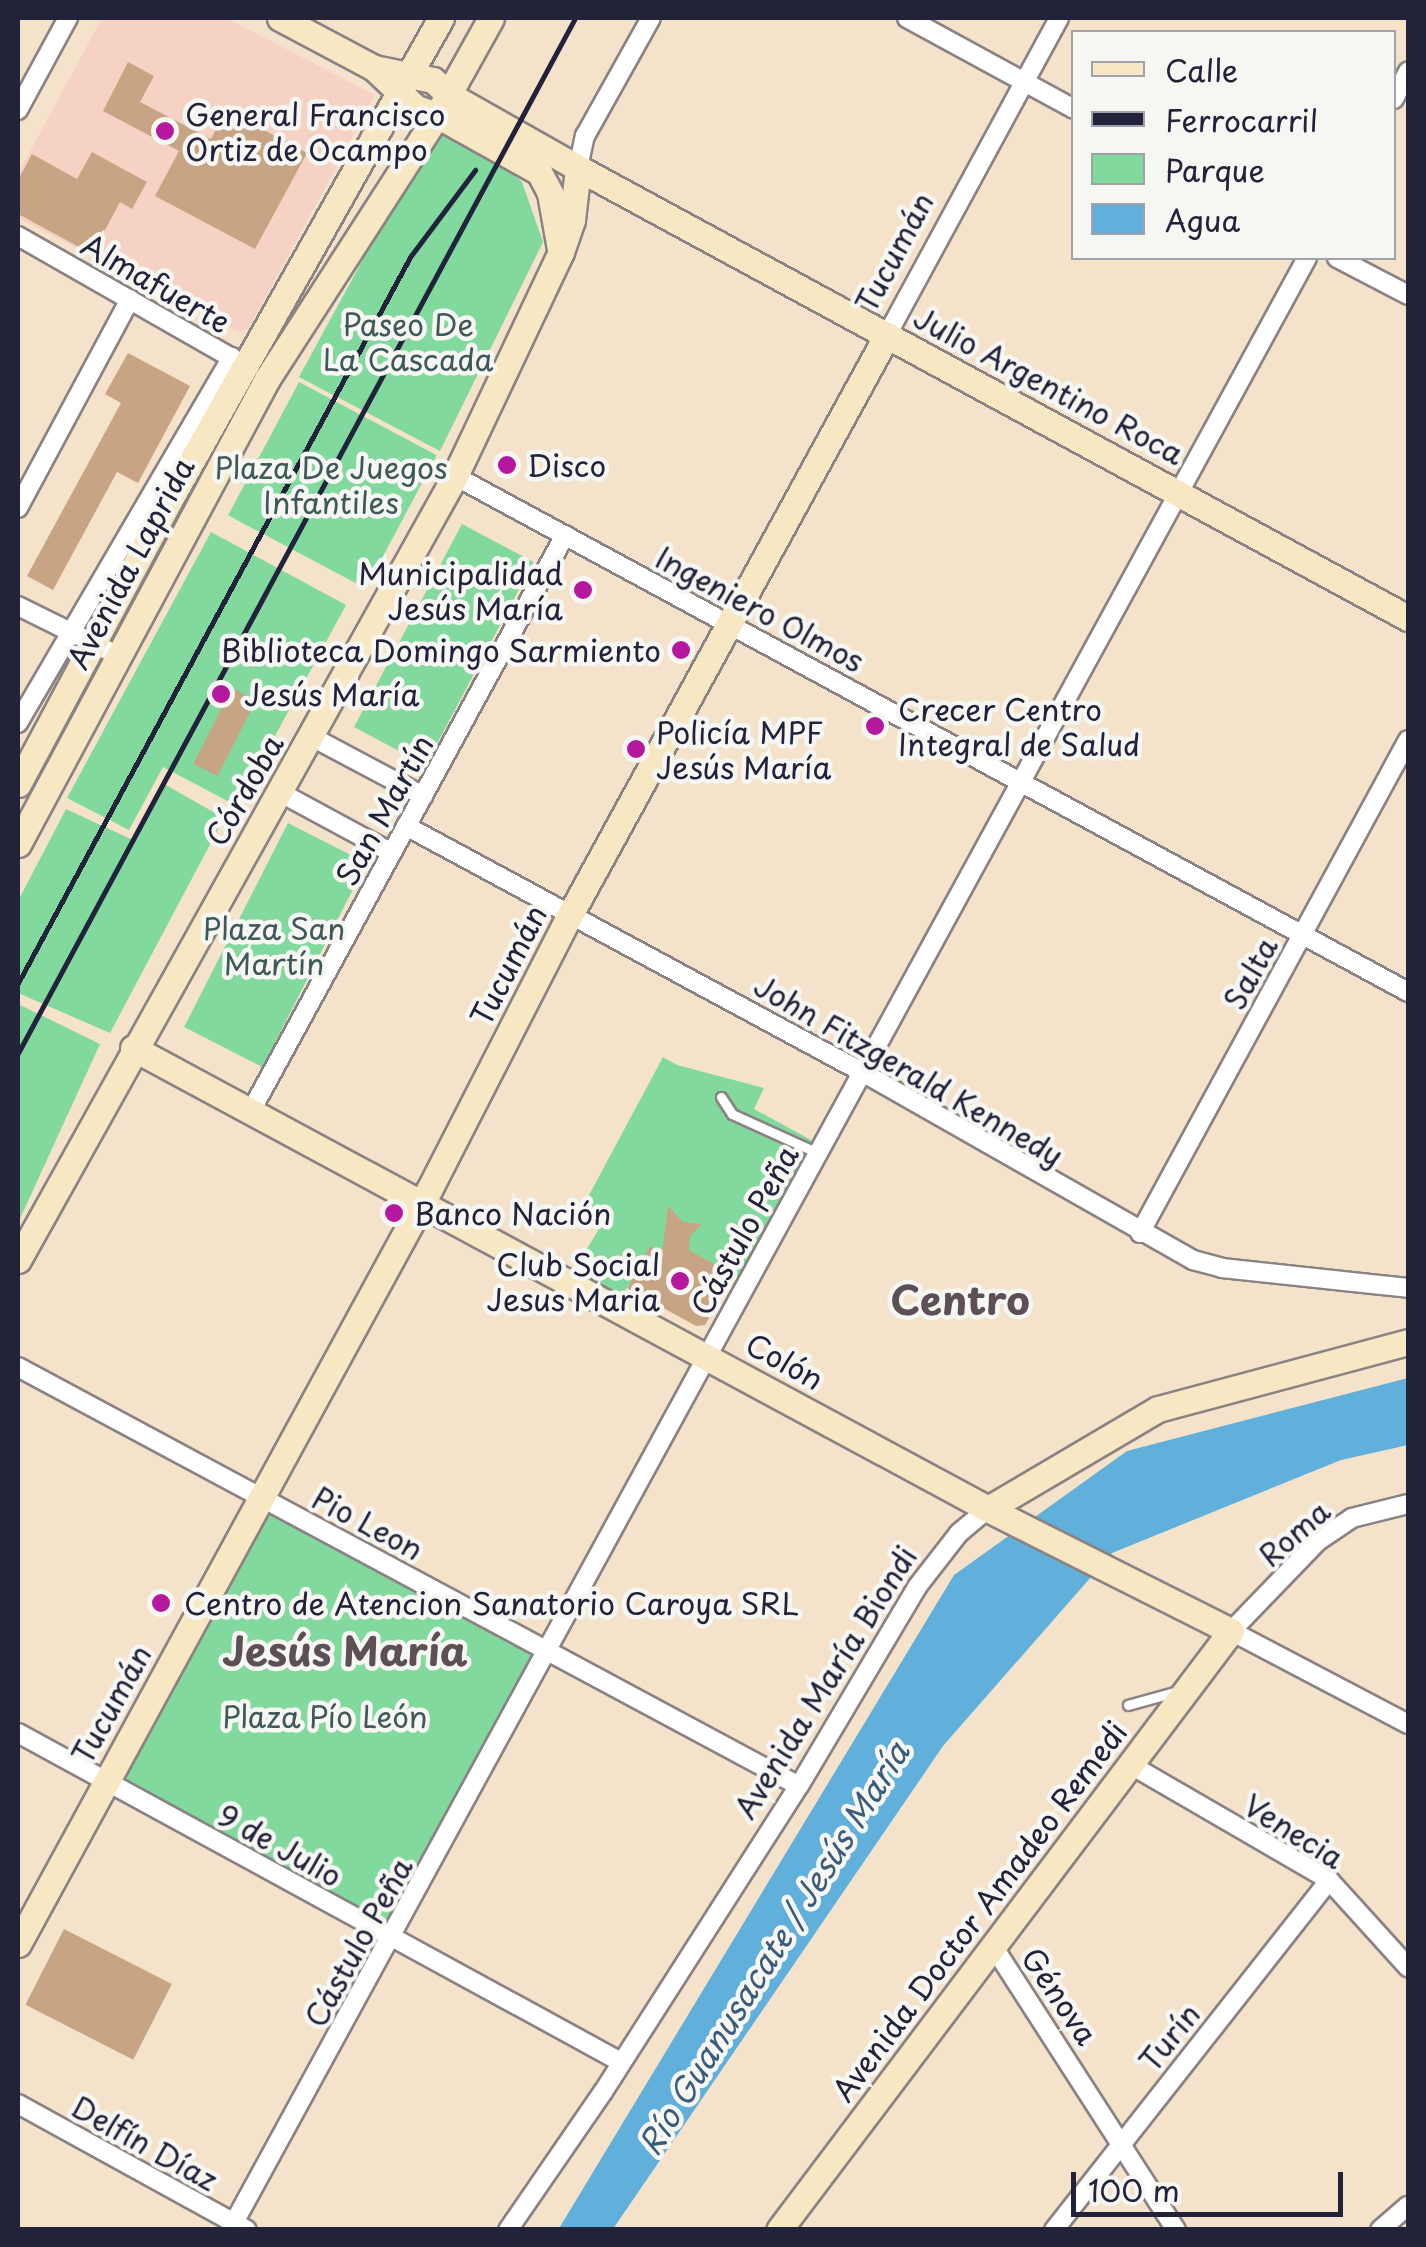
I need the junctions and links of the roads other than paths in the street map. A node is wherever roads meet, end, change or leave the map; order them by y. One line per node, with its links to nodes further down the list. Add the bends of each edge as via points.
1 (68, 18): 14 (street)
2 (280, 18): 10 (street)
3 (441, 18): 10 (street, Avenida Laprida)
4 (491, 18): 12 (street, Avenida Laprida)
5 (651, 18): 15 (street, Córdoba, via 585,136)
6 (907, 18): 9 (street)
7 (1059, 18): 9 (street, Tucumán)
8 (1408, 72): 11 (street)
9 (1024, 81): 13 (street); 22 (street, Tucumán)
10 (404, 83): 12 (street, via 433,80); 23 (street, Avenida Laprida)
11 (1396, 95)
12 (443, 105): 15 (street, Julio Argentino Roca); 17 (street, via 540,172); 23 (street, Avenida Laprida)
13 (1071, 107)
14 (18, 110)
15 (578, 168): 17 (street, Córdoba); 22 (street, Julio Argentino Roca)
16 (18, 236): 21 (street, Almafuerte)
17 (561, 252): 24 (street, Córdoba)
18 (1306, 260): 25 (street, Cástulo Peña)
19 (1340, 260): 20 (street)
20 (1408, 295)
21 (130, 299): 23 (street, Almafuerte); 26 (street)
22 (886, 335): 25 (street, Julio Argentino Roca); 30 (street, Tucumán)
23 (249, 367): 31 (street); 32 (street, Avenida Laprida)
24 (455, 476): 27 (street, Ingeniero Olmos); 34 (street, Córdoba)
25 (1179, 492): 29 (street, Julio Argentino Roca); 36 (street, Cástulo Peña)
26 (18, 508)
27 (565, 535): 30 (street, Ingeniero Olmos); 39 (street, San Martín)
28 (18, 606): 31 (street)
29 (1408, 618)
30 (729, 624): 36 (street, Ingeniero Olmos); 43 (street, Tucumán)
31 (71, 631): 32 (street); 33 (street)
32 (106, 649): 37 (street, Avenida Laprida); 41 (street, Avenida Laprida)
33 (18, 723)
34 (312, 737): 38 (street, Córdoba); 39 (street)
35 (1408, 740): 44 (street, Salta)
36 (1021, 780): 44 (street, Ingeniero Olmos); 47 (street, Cástulo Peña)
37 (18, 784)
38 (281, 793): 42 (street); 46 (street, Córdoba)
39 (423, 796): 40 (street, San Martín)
40 (406, 826): 42 (street, San Martín); 43 (street, John Fitzgerald Kennedy)
41 (18, 844)
42 (392, 852): 49 (street, San Martín)
43 (571, 912): 47 (street, John Fitzgerald Kennedy); 51 (street, Tucumán)
44 (1302, 934): 45 (street, Ingeniero Olmos); 52 (street, Salta)
45 (1408, 992)
46 (133, 1048): 49 (street, Colón); 53 (street, Córdoba)
47 (862, 1072): 50 (street, Cástulo Peña); 52 (street, John Fitzgerald Kennedy)
48 (721, 1098): 50 (lane, via 732,1114)
49 (251, 1110): 51 (street, Colón)
50 (818, 1154): 56 (street, Cástulo Peña)
51 (423, 1202): 56 (street, Colón); 58 (street, Tucumán)
52 (1140, 1232): 54 (street, John Fitzgerald Kennedy, via 1222,1268)
53 (18, 1260)
54 (1408, 1288)
55 (1408, 1342): 60 (street, Avenida María Biondi, via 1158,1409)
56 (707, 1356): 60 (street, Colón); 62 (street, Cástulo Peña)
57 (18, 1367): 58 (street, Pio Leon)
58 (261, 1498): 62 (street, Pio Leon); 68 (street, Tucumán)
59 (1408, 1504): 61 (street, Roma, via 1352,1518 1318,1541)
60 (998, 1514): 61 (street, Colón); 69 (street, Avenida María Biondi, via 959,1533 917,1587)
61 (1232, 1631): 63 (street, Avenida Doctor Amadeo Remedi); 65 (street, Colón)
62 (548, 1648): 69 (street, Pio Leon); 71 (street, Cástulo Peña)
63 (1187, 1689): 64 (lane); 67 (street, Avenida Doctor Amadeo Remedi)
64 (1128, 1704)
65 (1408, 1724)
66 (18, 1732): 68 (street, 9 de Julio)
67 (1131, 1764): 70 (street, Venecia); 73 (street, Avenida Doctor Amadeo Remedi)
68 (106, 1780): 71 (street, 9 de Julio); 72 (street, Tucumán)
69 (799, 1786): 75 (street, Avenida María Biondi)
70 (1329, 1880): 74 (street, Venecia); 77 (street, Turín)
71 (392, 1938): 75 (street, 9 de Julio); 79 (street, Cástulo Peña)
72 (18, 1944)
73 (994, 1946): 77 (street, Génova); 81 (street, Avenida Doctor Amadeo Remedi)
74 (1408, 1967)
75 (621, 2062): 80 (street, Avenida María Biondi)
76 (18, 2104): 79 (street, Delfín Díaz)
77 (1122, 2140): 82 (street, Turín); 83 (street, Génova)
78 (1408, 2206): 84 (street)
79 (237, 2227)
80 (508, 2230)
81 (779, 2230)
82 (1054, 2230)
83 (1176, 2230)
84 (1380, 2230)

